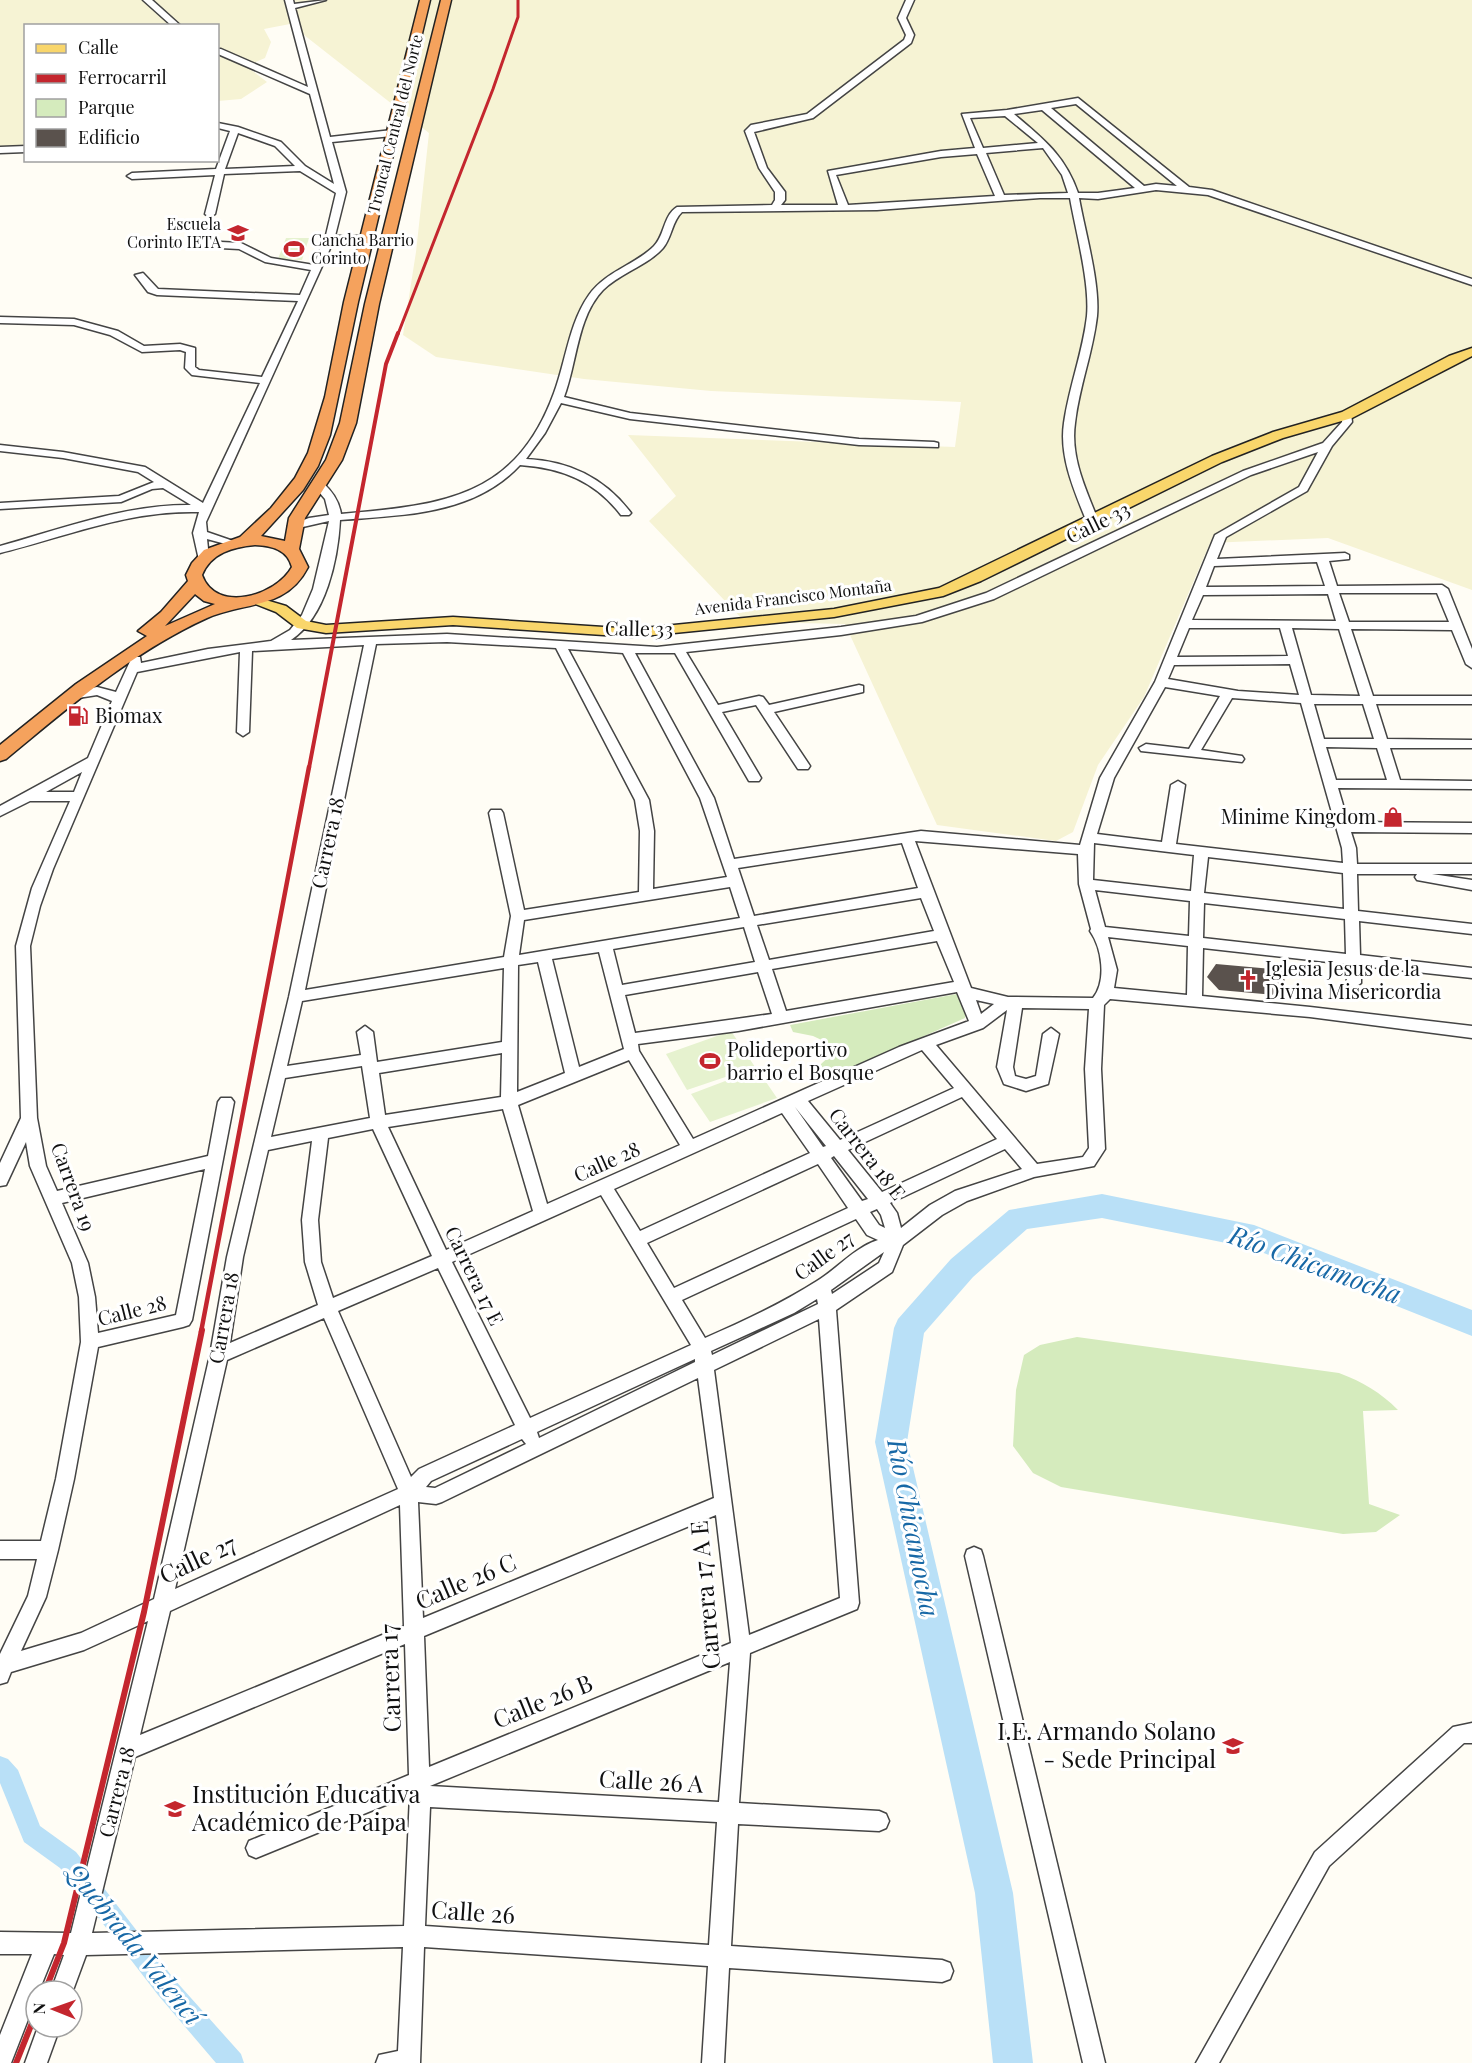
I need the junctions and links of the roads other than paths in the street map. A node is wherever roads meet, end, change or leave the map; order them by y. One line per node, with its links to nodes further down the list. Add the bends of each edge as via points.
1 (147, 0): 7 (street)
2 (322, 0): 6 (street)
3 (425, 0): 14 (highway, Troncal Central del Norte)
4 (446, 0): 52 (highway, Troncal Central del Norte, via 372,304 348,423 339,449)
5 (910, 0): 32 (street, via 902,18 910,35 908,41 810,116 749,130 764,168 780,192)
6 (290, 4): 9 (street)
7 (175, 24)
8 (219, 51): 9 (street)
9 (315, 93): 15 (street)
10 (1044, 107): 11 (street); 27 (street); 28 (street, via 1078,100)
11 (1007, 113): 16 (street); 18 (street, via 965,116)
12 (219, 126): 13 (street)
13 (235, 129): 21 (street, via 278,144); 22 (street)
14 (392, 134): 15 (street); 36 (highway, Troncal Central del Norte)
15 (327, 140): 23 (street)
16 (1046, 145): 18 (street); 30 (street, via 1067,175)
17 (24, 149): 19 (street)
18 (980, 149): 31 (street); 33 (street, via 831,173)
19 (0, 150)
20 (171, 162): 24 (street)
21 (302, 168): 22 (street); 26 (street)
22 (220, 171): 24 (street); 34 (street)
23 (336, 172): 26 (street); 29 (street)
24 (165, 174): 25 (street)
25 (132, 176)
26 (313, 176): 29 (street)
27 (1141, 188): 28 (street); 30 (street)
28 (1185, 188): 40 (street, via 1209,192)
29 (341, 192): 35 (street)
30 (1074, 196): 31 (street); 57 (street, via 1092,315 1069,425 1076,480)
31 (1001, 198): 33 (street)
32 (775, 207): 33 (street); 45 (street, via 675,212 662,244 618,274 590,302 570,353)
33 (844, 207)
34 (210, 214)
35 (329, 239): 36 (street); 38 (street)
36 (367, 239): 60 (highway, Troncal Central del Norte, via 316,453 290,496)
37 (201, 244): 38 (street, via 241,246 268,260)
38 (317, 268): 41 (street)
39 (140, 275): 41 (street, via 157,292)
40 (1472, 282)
41 (304, 298): 44 (street)
42 (0, 320): 44 (street, via 74,322 114,333 145,350 185,347 191,350 191,370 196,373)
43 (1472, 352): 46 (main road, Avenida Francisco Montaña)
44 (265, 380): 54 (street)
45 (559, 399): 47 (street, via 630,417 849,441); 50 (street)
46 (1347, 415): 48 (street, via 1347,422); 57 (main road, Avenida Francisco Montaña, via 1278,435 1216,459)
47 (934, 445)
48 (1327, 445): 66 (street, via 1303,489 1221,535); 81 (street, Calle 33, via 1247,473 959,608 852,629)
49 (0, 448): 51 (street, via 124,465 141,469)
50 (520, 462): 55 (street, via 555,464 574,471 605,491); 56 (street, via 474,493 448,504)
51 (165, 484): 53 (street, via 149,486 121,499); 54 (street)
52 (319, 484): 56 (street, via 332,500); 58 (highway, Troncal Central del Norte)
53 (0, 506)
54 (205, 509): 59 (street); 61 (street, via 165,508 133,513)
55 (625, 513)
56 (335, 517): 58 (street); 72 (street, via 321,581)
57 (1092, 519): 72 (main road, Avenida Francisco Montaña, via 943,592 834,613 634,633 453,621 336,630)
58 (294, 526): 62 (highway, Troncal Central del Norte)
59 (199, 533): 60 (street); 64 (street)
60 (239, 542): 62 (highway, via 271,542); 64 (highway)
61 (0, 550)
62 (291, 550): 70 (highway, Troncal Central del Norte, via 299,560 295,579 273,595)
63 (1345, 557): 65 (street)
64 (203, 558): 67 (highway, via 195,570)
65 (1322, 558): 66 (street); 69 (street)
66 (1211, 563): 68 (street)
67 (195, 583): 70 (highway, via 207,595); 98 (highway, via 167,616)
68 (1199, 591): 69 (street); 71 (street)
69 (1333, 591): 74 (street); 75 (street, via 1442,589)
70 (244, 601): 72 (main road, Avenida Francisco Montaña, via 281,609); 80 (highway, via 195,616)
71 (1185, 624): 73 (street); 84 (street)
72 (302, 625): 77 (street)
73 (1285, 626): 74 (street); 83 (street)
74 (1344, 626): 75 (street); 93 (street)
75 (1456, 626): 85 (street)
76 (371, 640): 77 (street, Calle 33); 78 (street, Calle 33, via 447,638); 149 (street, Carrera 18)
77 (274, 644): 79 (street, Calle 33)
78 (560, 645): 82 (street, Calle 33); 131 (street, via 642,800 647,831)
79 (246, 647): 86 (street, Calle 33); 97 (street)
80 (140, 649): 86 (street, Carrera 19); 89 (highway)
81 (679, 650): 82 (street, Calle 33); 95 (street)
82 (628, 651): 123 (street, via 707,798)
83 (1295, 660): 84 (street); 92 (street)
84 (1170, 661): 87 (street)
85 (1472, 664)
86 (132, 669): 91 (street, Carrera 19)
87 (1161, 682): 90 (street); 120 (street, via 1107,778)
88 (859, 689): 96 (street)
89 (72, 695): 91 (street, via 93,690); 103 (highway)
90 (1227, 695): 92 (street); 104 (street)
91 (119, 700): 106 (street, Carrera 19)
92 (1307, 700): 93 (street); 99 (street)
93 (1368, 700): 94 (street); 100 (street)
94 (1472, 700)
95 (714, 710): 96 (street, via 759,700); 108 (street)
96 (766, 710): 107 (street)
97 (243, 732)
98 (0, 738)
99 (1320, 743): 100 (street); 110 (street)
100 (1382, 743): 101 (street); 111 (street)
101 (1472, 744)
102 (1146, 748): 104 (street)
103 (0, 754)
104 (1192, 754): 105 (street)
105 (1237, 759)
106 (93, 761): 113 (street, Carrera 19); 114 (street)
107 (803, 765)
108 (754, 778)
109 (1179, 784): 121 (street)
110 (1332, 784): 111 (street); 117 (street)
111 (1395, 784): 112 (street)
112 (1472, 785)
113 (78, 796): 114 (street); 168 (street, Carrera 19, via 42,875 23,946)
114 (28, 798): 115 (street)
115 (0, 812)
116 (496, 813): 134 (street)
117 (1345, 827): 118 (street); 124 (street)
118 (1472, 828)
119 (907, 838): 120 (street, via 945,836); 123 (street); 130 (street)
120 (1087, 844): 121 (street); 128 (street)
121 (1168, 849): 122 (street)
122 (1202, 853): 124 (street); 132 (street)
123 (731, 864): 127 (street)
124 (1350, 869): 126 (street); 133 (street)
125 (1472, 869): 126 (street)
126 (1372, 870): 129 (street)
127 (735, 881): 131 (street); 135 (street)
128 (1086, 884): 132 (street); 137 (street)
129 (1472, 885)
130 (926, 892): 135 (street); 138 (street)
131 (646, 894): 134 (street)
132 (1197, 897): 133 (street); 139 (street)
133 (1352, 915): 136 (street); 142 (street)
134 (518, 916): 143 (street)
135 (747, 921): 140 (street); 144 (street)
136 (1472, 929)
137 (1097, 931): 139 (street); 150 (street, via 1110,969)
138 (942, 935): 144 (street); 147 (street)
139 (1196, 942): 142 (street); 152 (street)
140 (605, 945): 141 (street); 148 (street)
141 (544, 955): 143 (street); 163 (street)
142 (1353, 960): 145 (street); 146 (street)
143 (511, 961): 149 (street); 159 (street)
144 (764, 966): 148 (street); 153 (street)
145 (1472, 973)
146 (1354, 983)
147 (963, 989): 151 (street); 153 (street); 154 (street)
148 (617, 991): 160 (street)
149 (296, 997): 162 (street, Carrera 18)
150 (1102, 998): 151 (street); 152 (street); 177 (street, via 1093,1069 1097,1149 1094,1157 1079,1165)
151 (1012, 1001): 154 (street, Calle 28); 157 (street, via 1005,1067 1009,1080 1026,1085 1043,1080)
152 (1194, 1001): 156 (street)
153 (781, 1017): 160 (street)
154 (978, 1024): 158 (street, Calle 28)
155 (365, 1032): 161 (street, Carrera 17 E)
156 (1472, 1032)
157 (1051, 1034)
158 (925, 1043): 164 (street); 167 (street, Calle 28)
159 (510, 1046): 161 (street); 166 (street)
160 (630, 1046): 163 (street); 173 (street)
161 (370, 1064): 162 (street); 169 (street, Carrera 17 E)
162 (279, 1073): 172 (street, Carrera 18)
163 (573, 1076): 166 (street)
164 (965, 1089): 171 (street); 174 (street)
165 (226, 1102): 176 (street)
166 (509, 1102): 169 (street); 183 (street)
167 (791, 1102): 173 (street, Calle 28); 174 (street, Carrera 18 E); 175 (street, Carrera 18 E)
168 (29, 1118): 178 (street); 180 (street, Carrera 19, via 38,1166)
169 (378, 1122): 170 (street); 186 (street, Carrera 17 E)
170 (321, 1133): 172 (street); 190 (street, Carrera 17, via 310,1249)
171 (1008, 1141): 177 (street); 181 (street)
172 (263, 1145): 192 (street, Carrera 18, via 236,1257)
173 (690, 1147): 179 (street, Calle 28)
174 (837, 1148): 175 (street); 181 (street, Carrera 18 E)
175 (820, 1156): 182 (street, Carrera 18 E); 184 (street)
176 (214, 1160): 180 (street); 191 (street, Calle 28, via 183,1320)
177 (1033, 1170): 185 (street, via 961,1196)
178 (0, 1180)
179 (604, 1186): 183 (street, Calle 28); 184 (street, Carrera 17 A E)
180 (51, 1199): 191 (street, Carrera 19, via 80,1263)
181 (878, 1199): 182 (street); 185 (street, Carrera 18 E, via 889,1213)
182 (858, 1209): 185 (street, Carrera 18 E, via 873,1230); 188 (street)
183 (542, 1214): 186 (street, Calle 28)
184 (637, 1240): 188 (street, Carrera 17 A E)
185 (896, 1241): 187 (street, Calle 27, via 874,1248); 189 (street, Calle 27, via 886,1267)
186 (442, 1259): 190 (street, Calle 28); 194 (street, Carrera 17 E)
187 (822, 1287): 189 (street); 193 (street, Calle 27)
188 (671, 1297): 193 (street, Carrera 17 A E)
189 (827, 1307): 193 (street, Calle 27); 203 (street, Calle 26 B, via 850,1603)
190 (328, 1308): 192 (street, Calle 28); 196 (street, Carrera 17)
191 (90, 1342): 199 (street, Carrera 19)
192 (219, 1355): 201 (street, Carrera 18)
193 (704, 1356): 194 (street, Calle 27); 195 (street, Calle 27); 197 (street, Carrera 17 A E)
194 (526, 1429): 195 (street, Carrera 17 E); 196 (street, Calle 27, via 425,1475)
195 (536, 1447): 196 (street, Calle 27, via 436,1496)
196 (409, 1493): 201 (street, Calle 27); 202 (street, Carrera 17)
197 (724, 1503): 202 (street, Calle 26 C); 203 (street, Carrera 17 A E)
198 (0, 1550): 199 (street)
199 (50, 1550): 204 (street, Carrera 19, via 37,1597)
200 (974, 1556): 224 (street)
201 (162, 1604): 204 (street, Calle 27, via 84,1641); 206 (street, Carrera 18)
202 (414, 1631): 206 (street, Calle 26 C); 207 (street, Carrera 17)
203 (741, 1648): 207 (street, Calle 26 B); 208 (street, Carrera 17 A E)
204 (2, 1670)
205 (1472, 1733): 225 (street, via 1460,1734 1322,1859)
206 (128, 1750): 214 (street, Carrera 18)
207 (420, 1788): 208 (street, Calle 26 A); 210 (street, Calle 26 B); 211 (street, Carrera 17)
208 (728, 1812): 209 (street, Calle 26 A); 215 (street, Carrera 17 A E)
209 (879, 1821)
210 (256, 1848)
211 (414, 1936): 214 (street, Calle 26); 215 (street, Calle 26); 219 (street, Carrera 17)
212 (0, 1943): 213 (street, Calle 26)
213 (47, 1944): 214 (street, Calle 26); 220 (street)
214 (79, 1944): 217 (street, Carrera 18)
215 (719, 1955): 216 (street, Calle 26); 223 (street, Carrera 17 A E)
216 (942, 1971)
217 (66, 1979)
218 (45, 2039): 221 (street)
219 (409, 2062): 222 (street)
220 (0, 2063)
221 (36, 2063)
222 (387, 2063)
223 (713, 2063)
224 (1094, 2063)
225 (1207, 2063)

